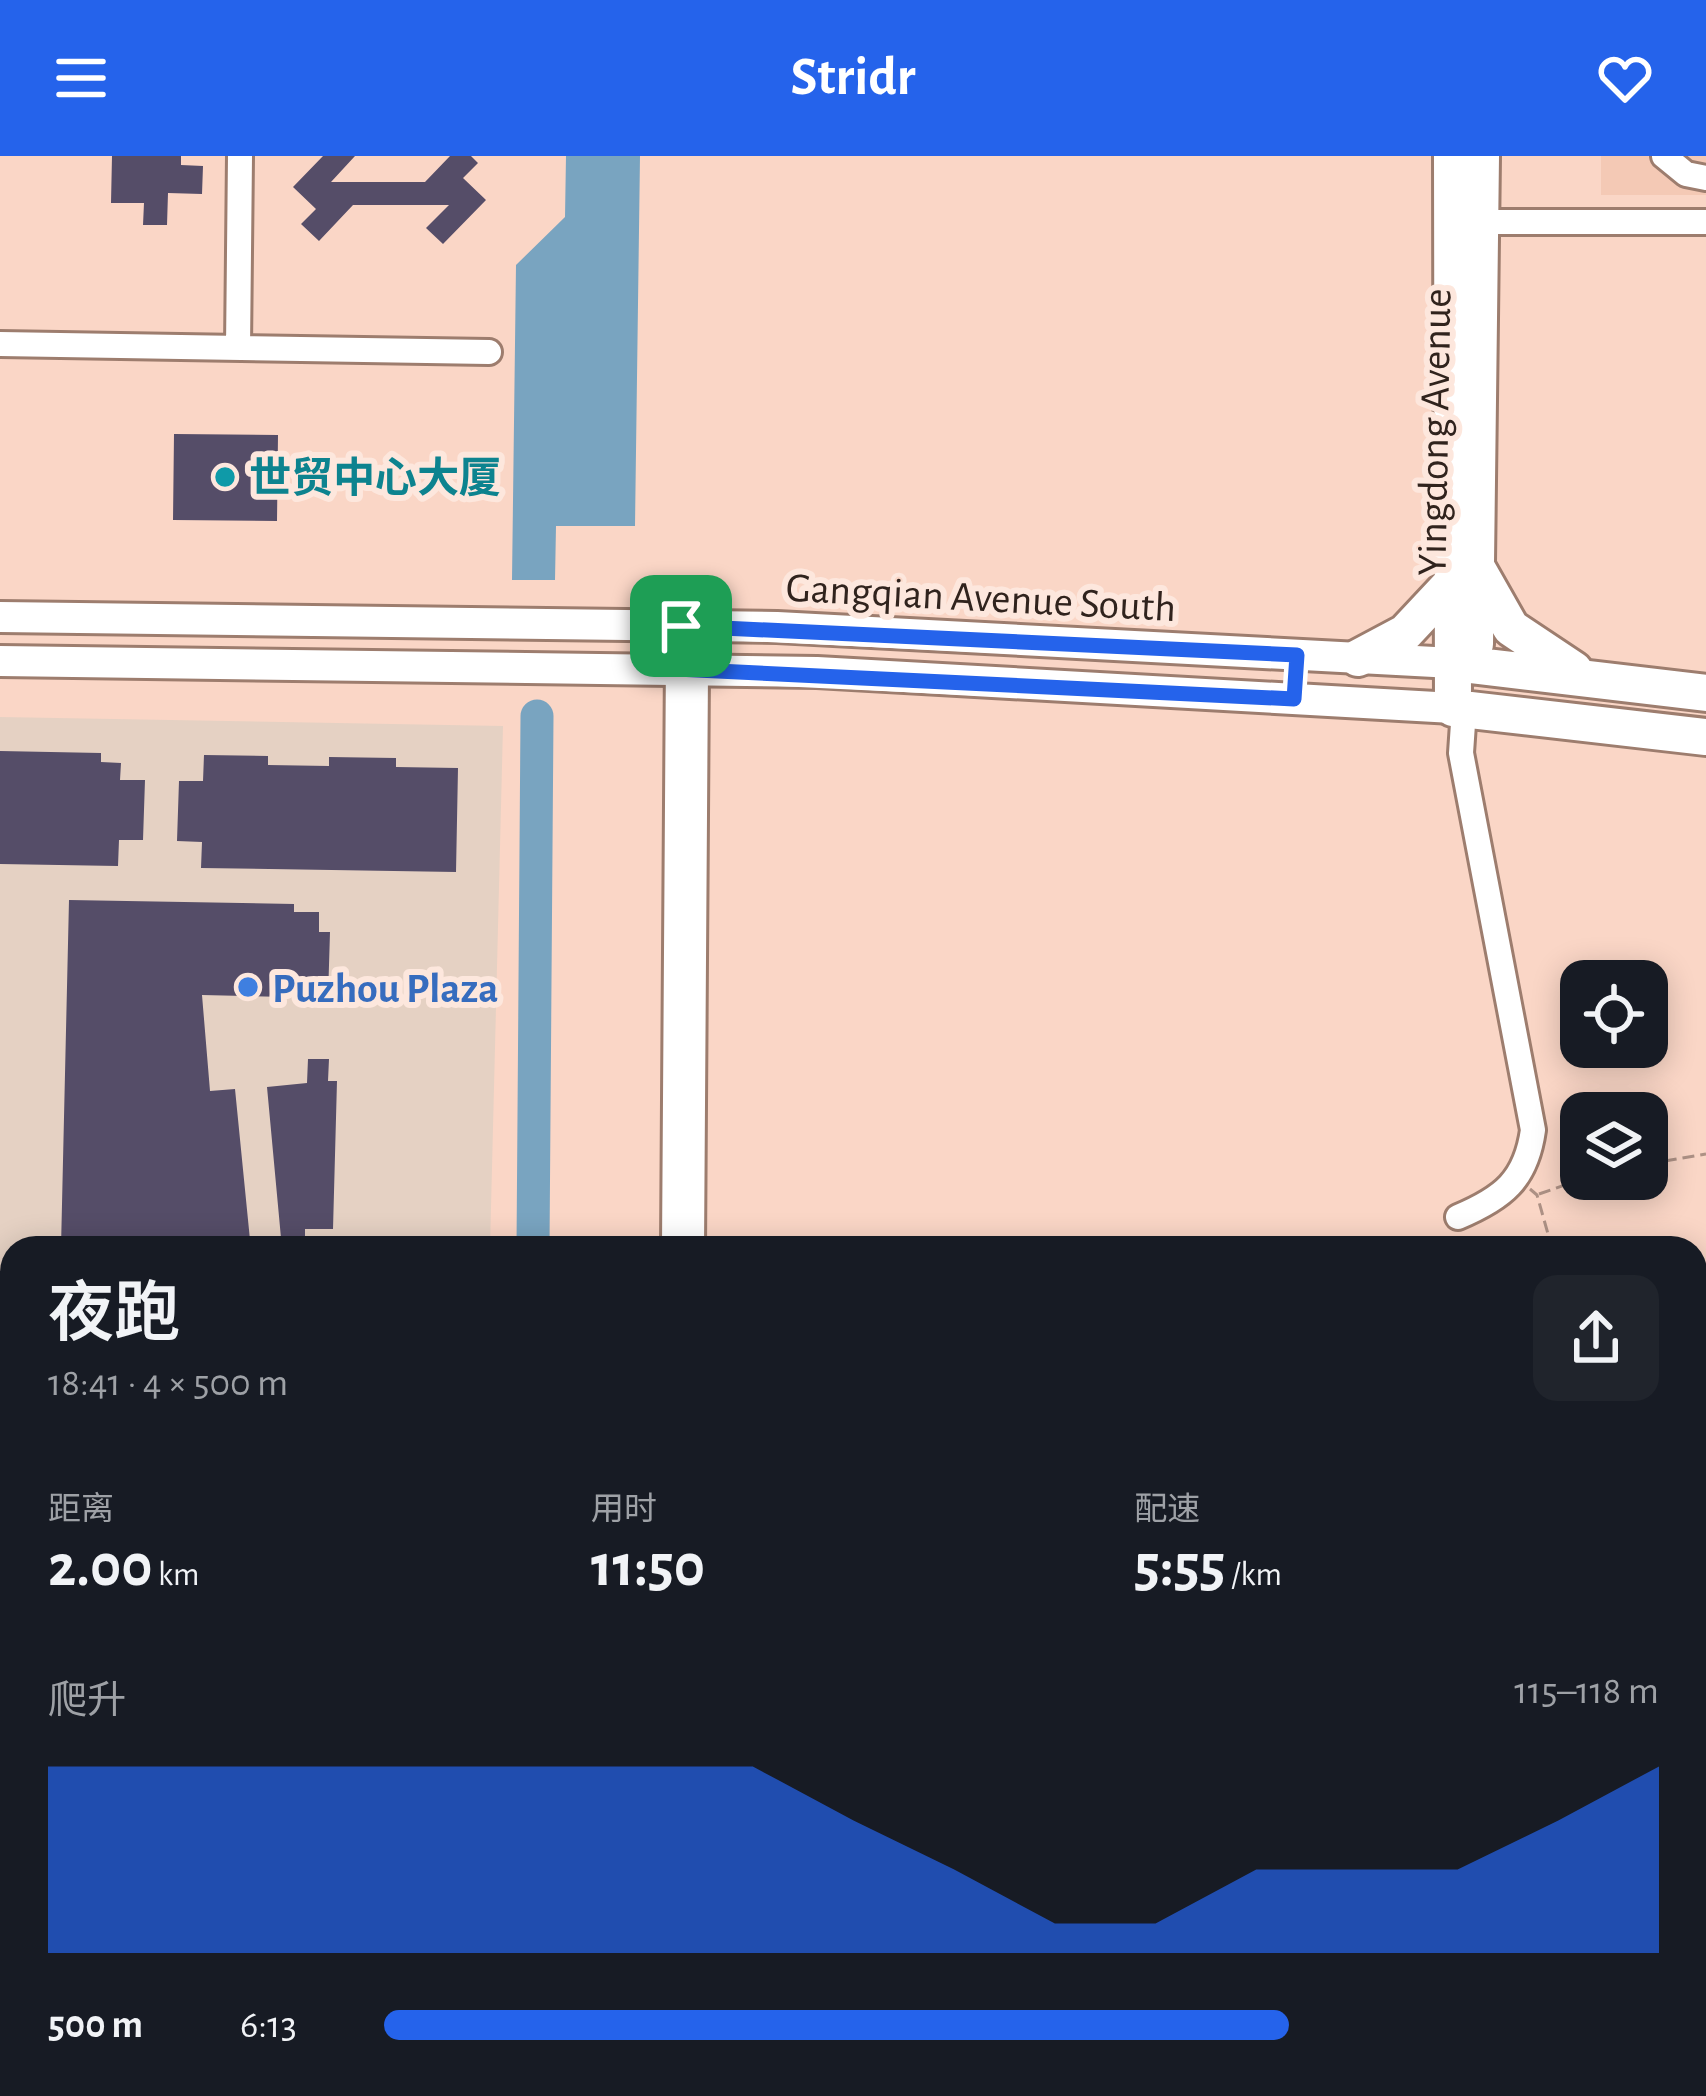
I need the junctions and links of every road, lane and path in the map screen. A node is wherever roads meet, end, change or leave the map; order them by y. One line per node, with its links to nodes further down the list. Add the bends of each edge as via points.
1 (240, 156): 9 (street)
2 (1452, 156): 6 (highway, Yingdong Avenue)
3 (1481, 156): 6 (highway, Yingdong Avenue)
4 (1664, 156): 5 (street)
5 (1706, 178)
6 (1466, 222): 7 (street); 11 (highway, Yingdong Avenue)
7 (1706, 222)
8 (0, 344): 9 (street)
9 (238, 348): 10 (street)
10 (489, 352)
11 (1462, 576): 15 (highway, via 1405,633); 17 (highway, Yingdong Avenue); 19 (highway, via 1544,655)
12 (0, 617): 13 (main road, Gangqian Avenue South)
13 (681, 626): 14 (main road, Gangqian Avenue South); 18 (street)
14 (1297, 655): 15 (main road, Gangqian Avenue South); 21 (main road)
15 (1358, 658): 17 (main road, Gangqian Avenue South)
16 (0, 661): 18 (main road)
17 (1464, 664): 19 (highway); 22 (highway, Yingdong Avenue)
18 (686, 670): 21 (main road); 30 (street); 31 (street)
19 (1611, 682): 20 (highway); 23 (highway)
20 (1706, 693)
21 (1294, 699): 22 (main road)
22 (1463, 709): 23 (highway); 28 (street, via 1461,753 1533,1130)
23 (1620, 727): 24 (highway)
24 (1706, 737)
25 (1706, 1154): 26 (path)
26 (1668, 1160)
27 (1560, 1182): 28 (path)
28 (1528, 1187): 29 (street); 32 (path)
29 (1458, 1217)
30 (674, 1236)
31 (692, 1236)
32 (1547, 1236)

